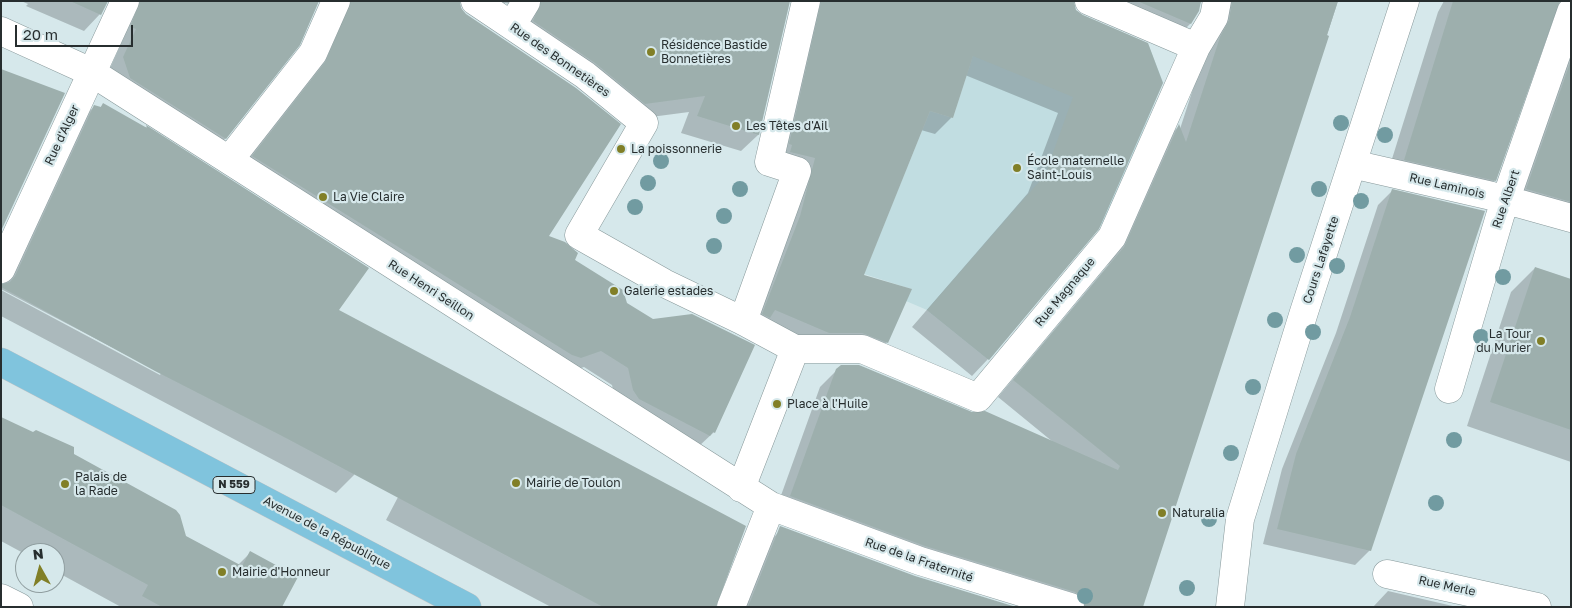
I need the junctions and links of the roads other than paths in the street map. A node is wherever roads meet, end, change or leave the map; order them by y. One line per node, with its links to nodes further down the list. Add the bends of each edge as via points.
1 (125, 1): 13 (street, Rue d'Alger)
2 (336, 1): 14 (street, via 312,53)
3 (475, 1): 10 (street, Rue des Bonnetières)
4 (806, 1): 19 (street, via 769,162 797,171)
5 (1089, 1): 12 (street)
6 (1217, 1): 12 (street, Rue Magnaque, via 1214,17)
7 (1405, 1): 15 (street, Cours Lafayette)
8 (526, 2): 10 (street)
9 (1571, 12): 16 (street, Rue Albert)
10 (512, 25): 19 (street, Rue des Bonnetières, via 585,75 644,123 579,235 664,283)
11 (1, 31): 13 (street, Rue Henri Seillon)
12 (1196, 47): 20 (street, Rue Magnaque, via 1112,237 978,398 862,349)
13 (91, 72): 14 (street, Rue Henri Seillon); 18 (street, Rue d'Alger)
14 (230, 159): 23 (street, Rue Henri Seillon)
15 (1352, 164): 16 (street, Rue Laminois); 32 (street, Cours Lafayette, via 1240,519)
16 (1506, 200): 17 (street, Rue Laminois); 22 (street, Rue Albert)
17 (1571, 218)
18 (1, 268)
19 (743, 321): 20 (street)
20 (795, 349): 23 (street)
21 (1, 362): 29 (main road, Avenue de la République / N 559)
22 (1449, 389)
23 (741, 488): 24 (street, Rue Henri Seillon)
24 (772, 506): 30 (street); 31 (street, Rue de la Fraternité, via 920,561)
25 (1386, 574): 27 (street, Rue Merle)
26 (1, 598): 28 (street)
27 (1503, 602): 33 (street, Rue Merle)
28 (19, 607)
29 (467, 607)
30 (730, 607)
31 (1070, 607)
32 (1230, 607)
33 (1537, 607)

